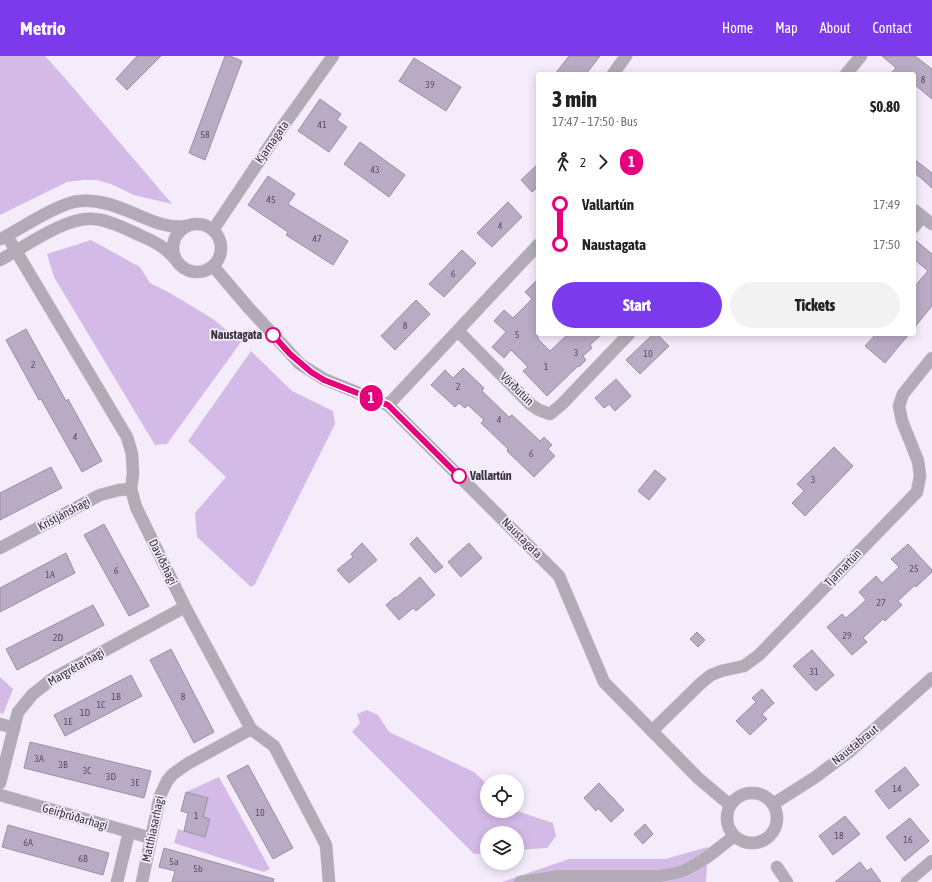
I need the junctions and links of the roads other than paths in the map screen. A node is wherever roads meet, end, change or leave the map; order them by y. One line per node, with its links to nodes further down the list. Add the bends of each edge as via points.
1 (333, 56): 9 (street, Kjarnagata)
2 (626, 56): 4 (street)
3 (861, 56): 5 (street)
4 (614, 72)
5 (848, 72)
6 (918, 213): 7 (street)
7 (932, 224)
8 (186, 226): 9 (street, via 200,224); 10 (street, via 172,227 99,202 79,201 58,208); 13 (street, via 175,237)
9 (213, 230): 15 (street, via 221,242 221,249 220,256)
10 (3, 238): 12 (street, Daviðshagi)
11 (536, 247): 16 (street)
12 (16, 252): 13 (street, via 67,223 94,219 123,227 156,242); 14 (street); 20 (street, Daviðshagi, via 127,437 133,464)
13 (175, 259): 15 (street, via 187,271 204,272)
14 (0, 260)
15 (213, 266): 19 (street, Naustagata, via 300,364 324,380)
16 (458, 331): 17 (street, Vörðutún, via 530,404 550,414); 19 (street)
17 (627, 336)
18 (932, 358): 27 (street, Tjarnartún, via 903,394 899,406 902,421 918,461 918,492 759,655 744,666 711,675)
19 (388, 405): 27 (street, Naustagata, via 559,576 604,682)
20 (131, 489): 21 (street, Kristjánshagi, via 100,495); 22 (street, Daviðshagi, via 136,507)
21 (0, 548)
22 (185, 607): 25 (street, Margrétarhagi, via 52,679 33,694 18,712); 26 (street, Daviðshagi)
23 (932, 678): 30 (street, Naustabraut, via 849,752)
24 (0, 724): 25 (street)
25 (14, 728): 28 (street, Margrétarhagi)
26 (251, 729): 34 (street, Matthiasarhagi, via 173,774 160,796); 39 (street, Daviðshagi, via 274,746 326,845)
27 (652, 731): 31 (street, Naustagata, via 698,778)
28 (0, 783)
29 (0, 795): 32 (street, Geirþrúðarhagi)
30 (773, 804): 31 (street, via 768,798 752,793 743,794); 33 (street, via 777,812 776,828 765,840 749,843)
31 (730, 805): 33 (street, via 727,818)
32 (129, 832): 34 (street, Geirþrúðarhagi); 37 (street, Matthiasarhagi)
33 (734, 836): 40 (street, via 684,871 658,876 559,876)
34 (151, 838): 38 (street, Matthiasarhagi)
35 (932, 861): 42 (street)
36 (777, 867): 41 (street)
37 (118, 882)
38 (142, 882)
39 (329, 882)
40 (520, 882)
41 (787, 882)
42 (907, 882)

